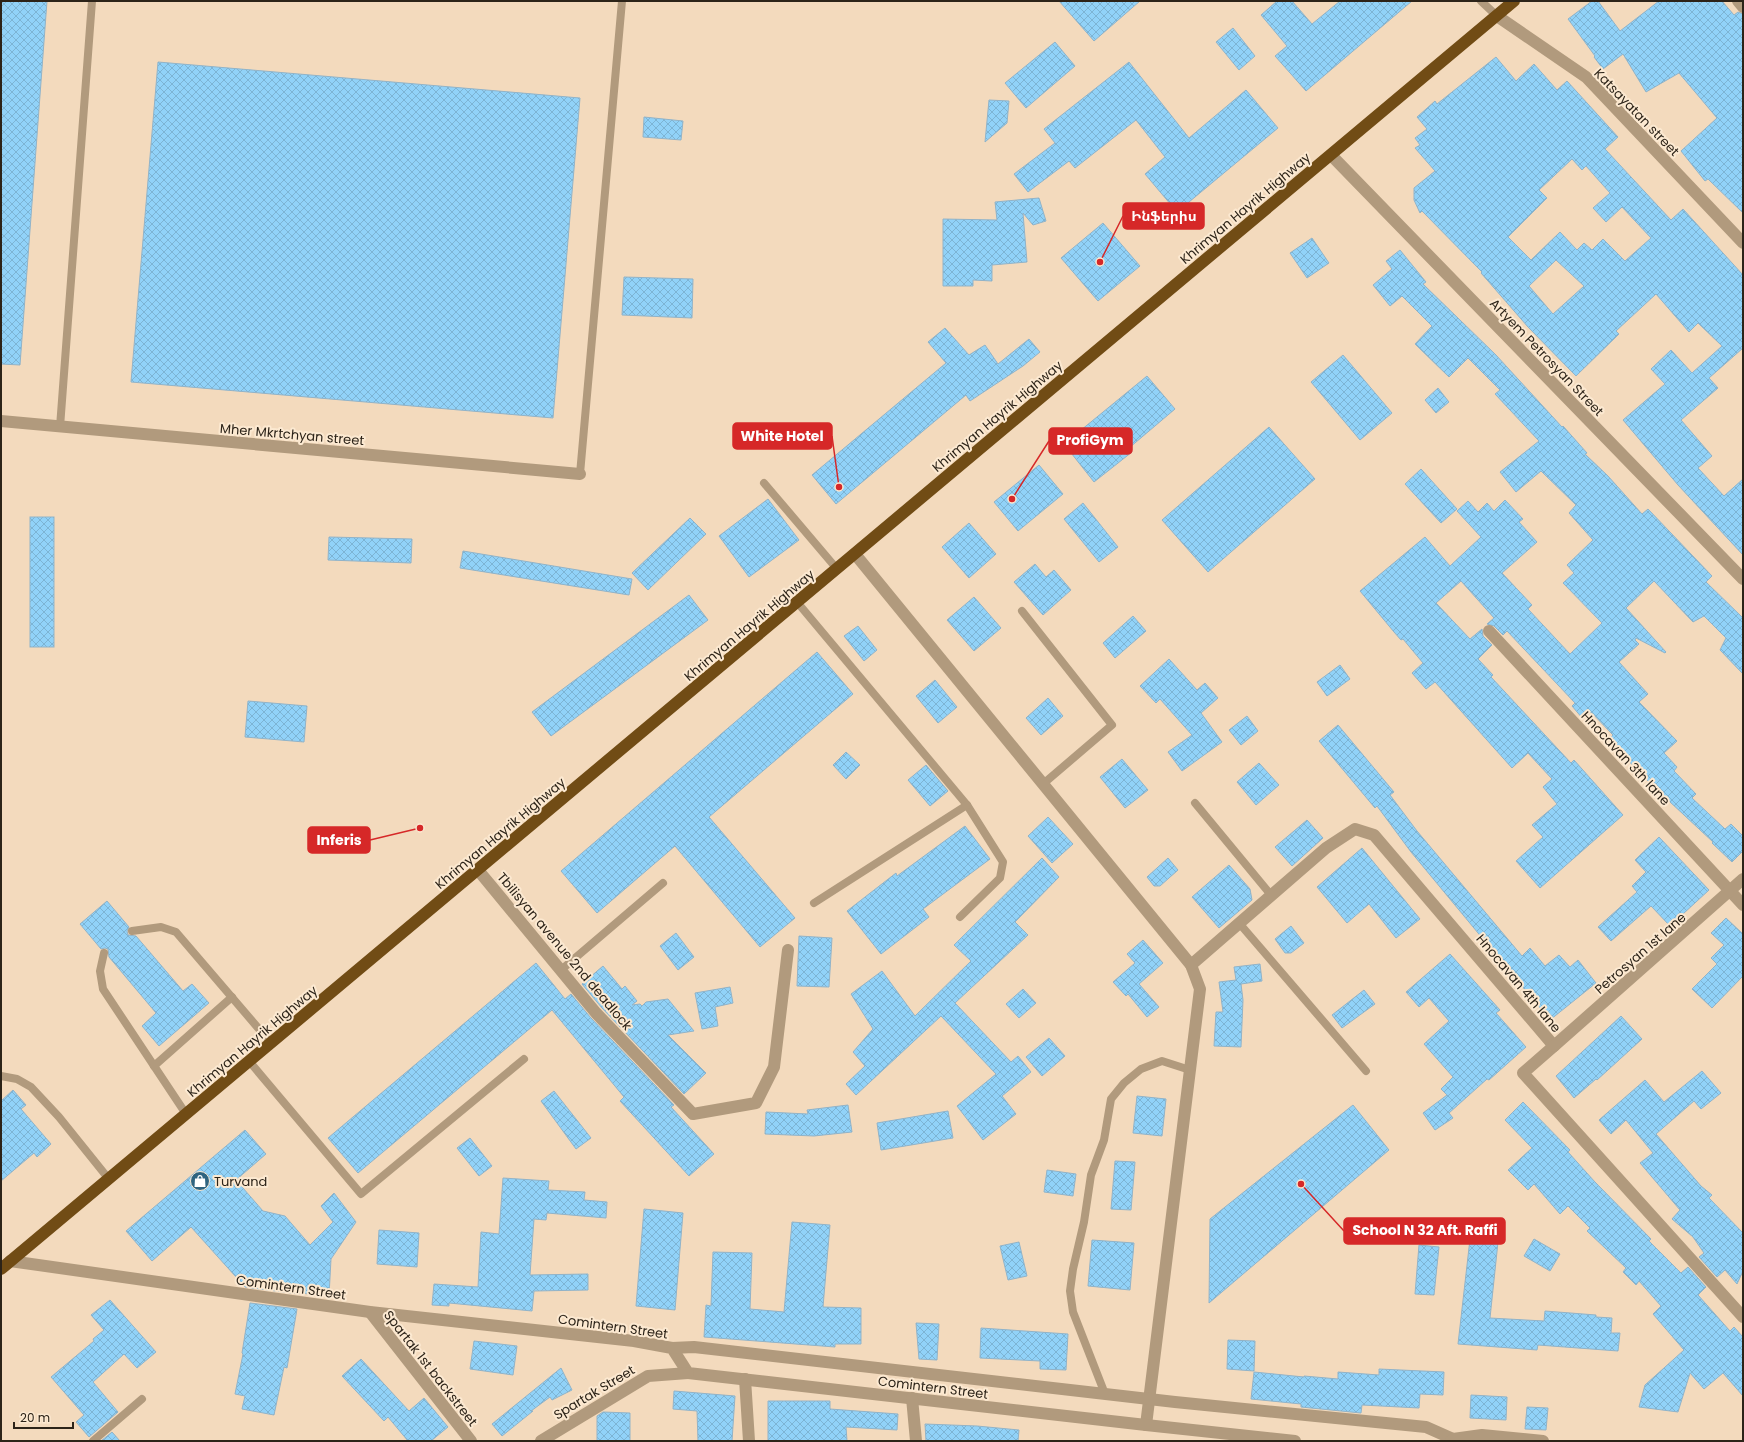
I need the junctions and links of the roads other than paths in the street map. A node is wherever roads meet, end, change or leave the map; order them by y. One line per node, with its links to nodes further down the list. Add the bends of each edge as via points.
1 (92, 1): 11 (lane)
2 (622, 1): 12 (lane)
3 (1481, 1): 7 (lane)
4 (1514, 1): 7 (highway, Khrimyan Hayrik Highway)
5 (1738, 1): 6 (street)
6 (1743, 7)
7 (1497, 16): 8 (highway, Khrimyan Hayrik Highway); 9 (street, Katsayatan street, via 1586,77)
8 (1331, 155): 14 (highway, Khrimyan Hayrik Highway); 16 (street, Artyem Petrosyan Street)
9 (1743, 243)
10 (1, 421): 11 (street, Mher Mkrtchyan street)
11 (60, 427): 12 (street, Mher Mkrtchyan street)
12 (580, 474)
13 (764, 483): 15 (lane)
14 (854, 554): 15 (highway, Khrimyan Hayrik Highway); 20 (street)
15 (837, 569): 17 (highway, Khrimyan Hayrik Highway)
16 (1743, 579)
17 (797, 602): 22 (lane); 23 (highway, Khrimyan Hayrik Highway)
18 (1022, 612): 20 (lane, via 1112,726)
19 (1489, 631): 26 (street, Hnocavan 3th lane)
20 (1043, 784): 35 (street)
21 (1195, 803): 27 (lane)
22 (967, 805): 28 (lane); 30 (lane, via 1003,862 1000,878)
23 (478, 870): 36 (street, Tbilisyan avenue 2nd deadlock); 38 (highway, Khrimyan Hayrik Highway)
24 (1743, 879): 26 (street, Petrosyan 1st lane)
25 (663, 883): 36 (lane)
26 (1731, 892): 29 (street, Hnocavan 3th lane); 39 (street, Petrosyan 1st lane)
27 (1271, 895): 31 (street, Hnocavan 4th lane); 39 (street, Hnocavan 4th lane, via 1326,848 1355,829 1374,835)
28 (814, 903)
29 (1743, 905)
30 (960, 917)
31 (1239, 923): 35 (street, Hnocavan 4th lane); 44 (lane)
32 (132, 931): 37 (lane, via 161,928 176,932)
33 (788, 950): 36 (street, Tbilisyan avenue 2nd deadlock, via 774,1067 756,1103 693,1114 596,1013)
34 (104, 952): 42 (lane, via 100,971 103,989)
35 (1191, 965): 43 (street, via 1200,990)
36 (561, 970)
37 (232, 997): 38 (lane); 42 (lane)
38 (272, 1042): 41 (highway, Khrimyan Hayrik Highway)
39 (1554, 1046): 50 (street, Hnocavan 4th lane, via 1523,1073)
40 (524, 1059): 41 (lane, via 361,1194)
41 (249, 1061): 46 (highway, Khrimyan Hayrik Highway)
42 (154, 1066): 46 (lane)
43 (1190, 1070): 54 (lane, via 1162,1061 1141,1068 1111,1098 1104,1140 1091,1175 1070,1291 1073,1312); 57 (street)
44 (1366, 1071)
45 (1, 1076): 47 (lane, via 17,1079 31,1087)
46 (186, 1114): 47 (highway, Khrimyan Hayrik Highway)
47 (108, 1178): 48 (highway, Khrimyan Hayrik Highway)
48 (6, 1265): 49 (street, Comintern Street)
49 (370, 1312): 51 (street, Comintern Street, via 634,1341); 61 (street, Spartak 1st backstreet)
50 (1743, 1317)
51 (672, 1348): 52 (street, Comintern Street); 54 (street, via 694,1347)
52 (688, 1373): 53 (street, Comintern Street); 62 (street, Spartak Street, via 648,1376)
53 (745, 1379): 55 (street, Comintern Street); 63 (street)
54 (1105, 1394): 57 (street)
55 (912, 1398): 58 (street, Comintern Street); 64 (street)
56 (142, 1399): 60 (lane)
57 (1149, 1399): 58 (street); 59 (street, via 1426,1427)
58 (1146, 1425): 65 (street, Comintern Street)
59 (1453, 1440): 66 (street, via 1482,1435)
60 (93, 1441)
61 (471, 1441)
62 (541, 1441)
63 (749, 1441)
64 (916, 1441)
65 (1295, 1441)
66 (1544, 1441)

